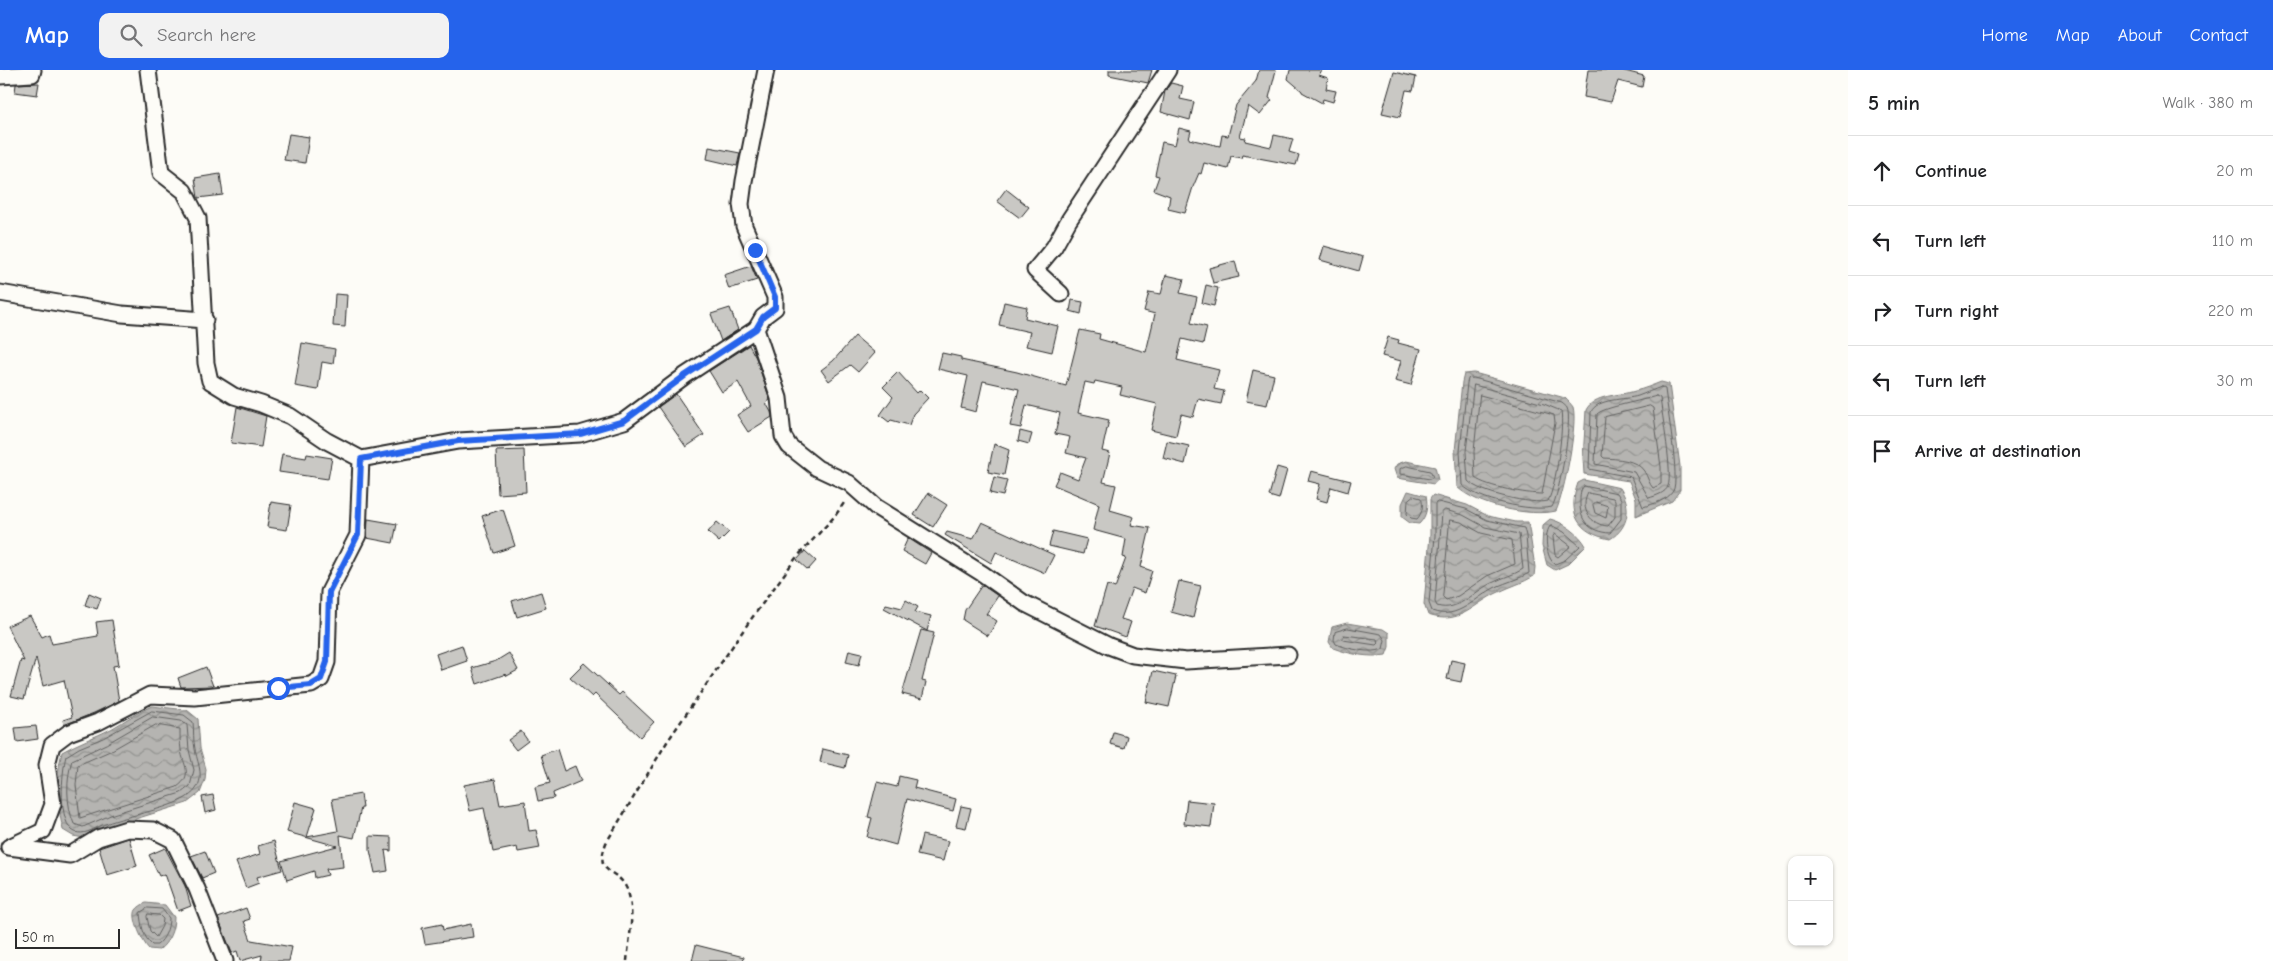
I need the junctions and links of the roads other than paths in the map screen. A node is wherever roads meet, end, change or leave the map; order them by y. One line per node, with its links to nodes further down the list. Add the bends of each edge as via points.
1 (33, 70): 5 (street, via 32,74)
2 (148, 70): 8 (street, via 161,172 184,191 198,218)
3 (766, 70): 9 (street, via 741,204 744,226 775,297 775,308 763,317)
4 (1168, 70): 7 (street, via 1036,270)
5 (0, 76)
6 (0, 292): 8 (street, via 122,314)
7 (1061, 294)
8 (205, 320): 10 (street, via 206,363 210,380 234,396 290,416)
9 (756, 329): 10 (street, via 624,421 580,434 458,441); 11 (street, via 779,398 783,436 789,446 817,468 849,483 876,507 1024,603 1133,655 1186,661)
10 (361, 459): 12 (street, via 358,535 329,592 327,662 321,679 311,685 238,694 188,698 150,695 98,722 68,733 52,745 47,765 53,804 43,831)
11 (1288, 655)
12 (4, 847): 13 (street, via 70,855 98,838 127,829 153,830 173,840 197,889)
13 (225, 961)

